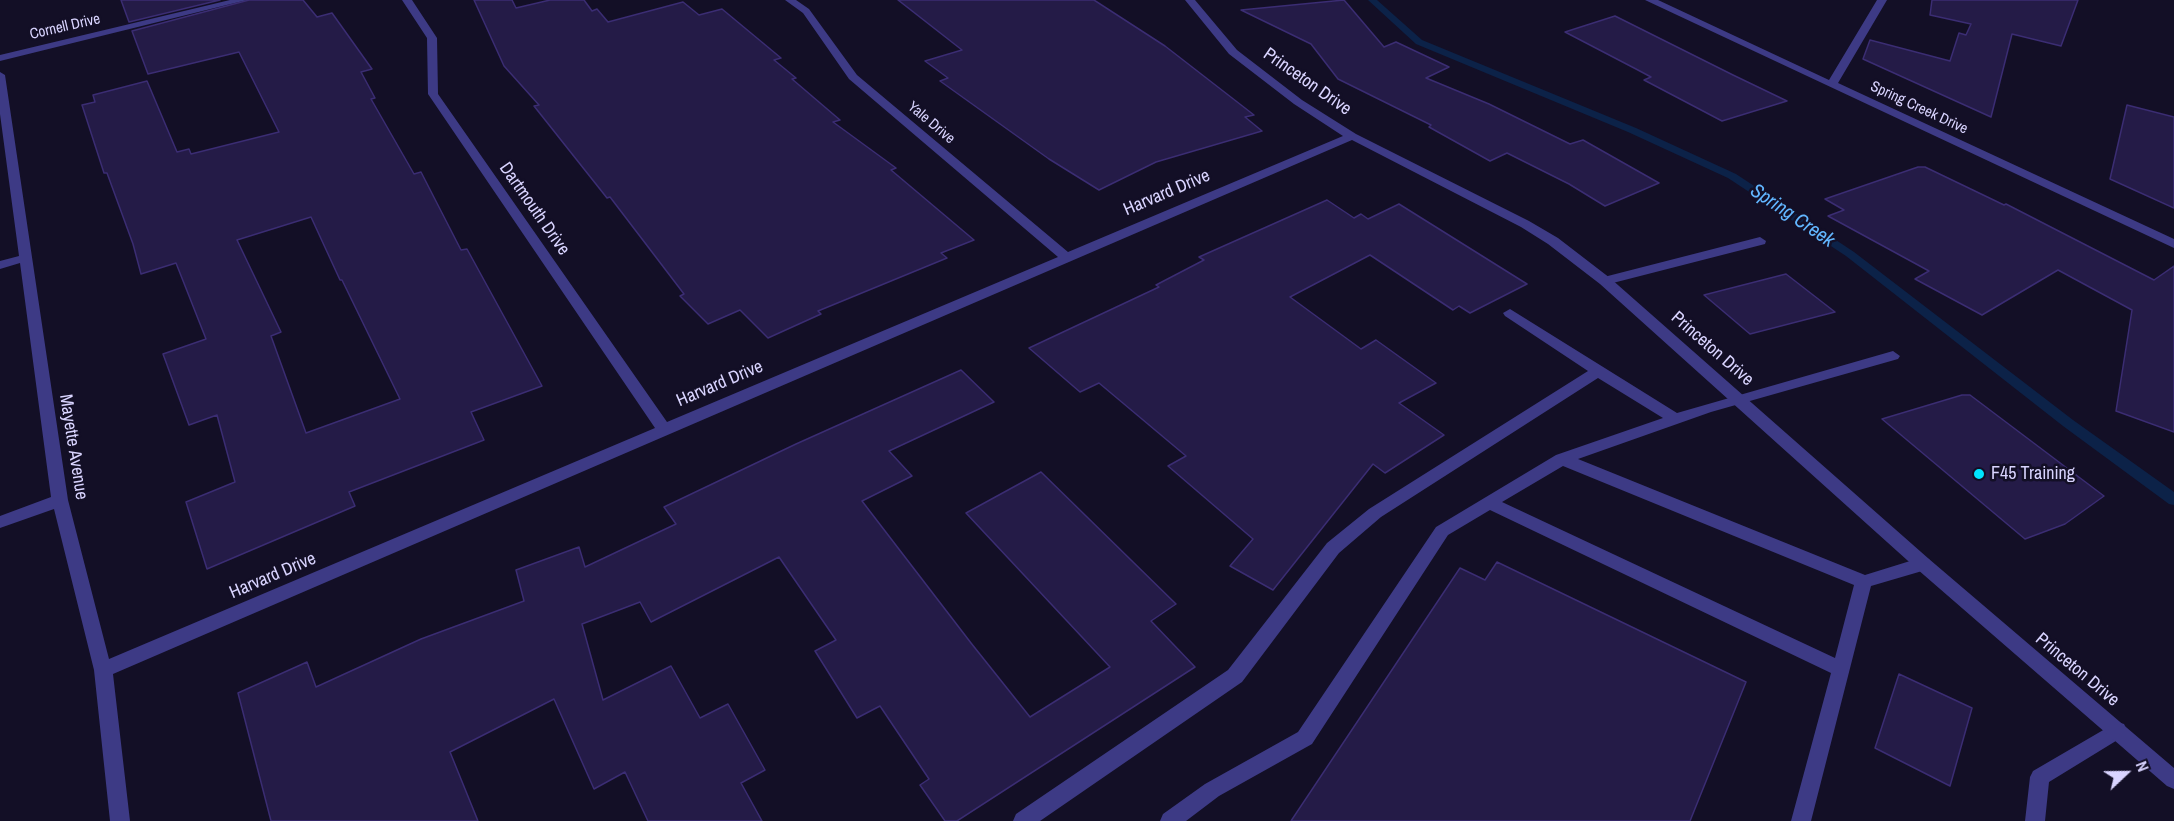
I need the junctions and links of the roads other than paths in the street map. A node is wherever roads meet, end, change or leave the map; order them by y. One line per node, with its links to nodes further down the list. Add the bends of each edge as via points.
1 (242, 0): 7 (street, Cornell Drive)
2 (407, 0): 22 (street, Dartmouth Drive, via 432,38 433,94)
3 (790, 0): 13 (street, Yale Drive, via 806,11 853,77)
4 (1190, 0): 10 (street, Princeton Drive, via 1221,39 1251,67)
5 (1650, 0): 9 (street, Spring Creek Drive)
6 (1882, 0): 9 (street)
7 (0, 58)
8 (0, 75): 14 (street, Mayette Avenue)
9 (1832, 84): 12 (street, Spring Creek Drive)
10 (1352, 136): 13 (street, Harvard Drive); 16 (street, Princeton Drive, via 1508,214 1553,241)
11 (1761, 241): 16 (street)
12 (2174, 244)
13 (1066, 257): 22 (street, Harvard Drive)
14 (25, 258): 15 (street); 24 (street, Mayette Avenue)
15 (0, 265)
16 (1605, 281): 20 (street, Princeton Drive)
17 (1510, 313): 19 (street)
18 (1893, 356): 20 (street)
19 (1598, 371): 21 (street); 34 (street, via 1375,513 1333,548 1235,676)
20 (1740, 399): 21 (street); 27 (street, Princeton Drive)
21 (1676, 419): 23 (street)
22 (664, 429): 30 (street, Harvard Drive)
23 (1562, 459): 25 (street); 28 (street)
24 (60, 500): 26 (street); 30 (street, Mayette Avenue)
25 (1489, 503): 29 (street); 35 (street, via 1442,531 1305,738 1212,790)
26 (0, 522)
27 (1923, 564): 28 (street); 31 (street, Princeton Drive)
28 (1864, 582): 29 (street)
29 (1841, 669): 36 (street)
30 (103, 670): 33 (street, Mayette Avenue)
31 (2117, 730): 32 (street, Princeton Drive); 37 (street, via 2040,777)
32 (2174, 780)
33 (120, 821)
34 (1023, 821)
35 (1170, 821)
36 (1801, 821)
37 (2035, 821)

